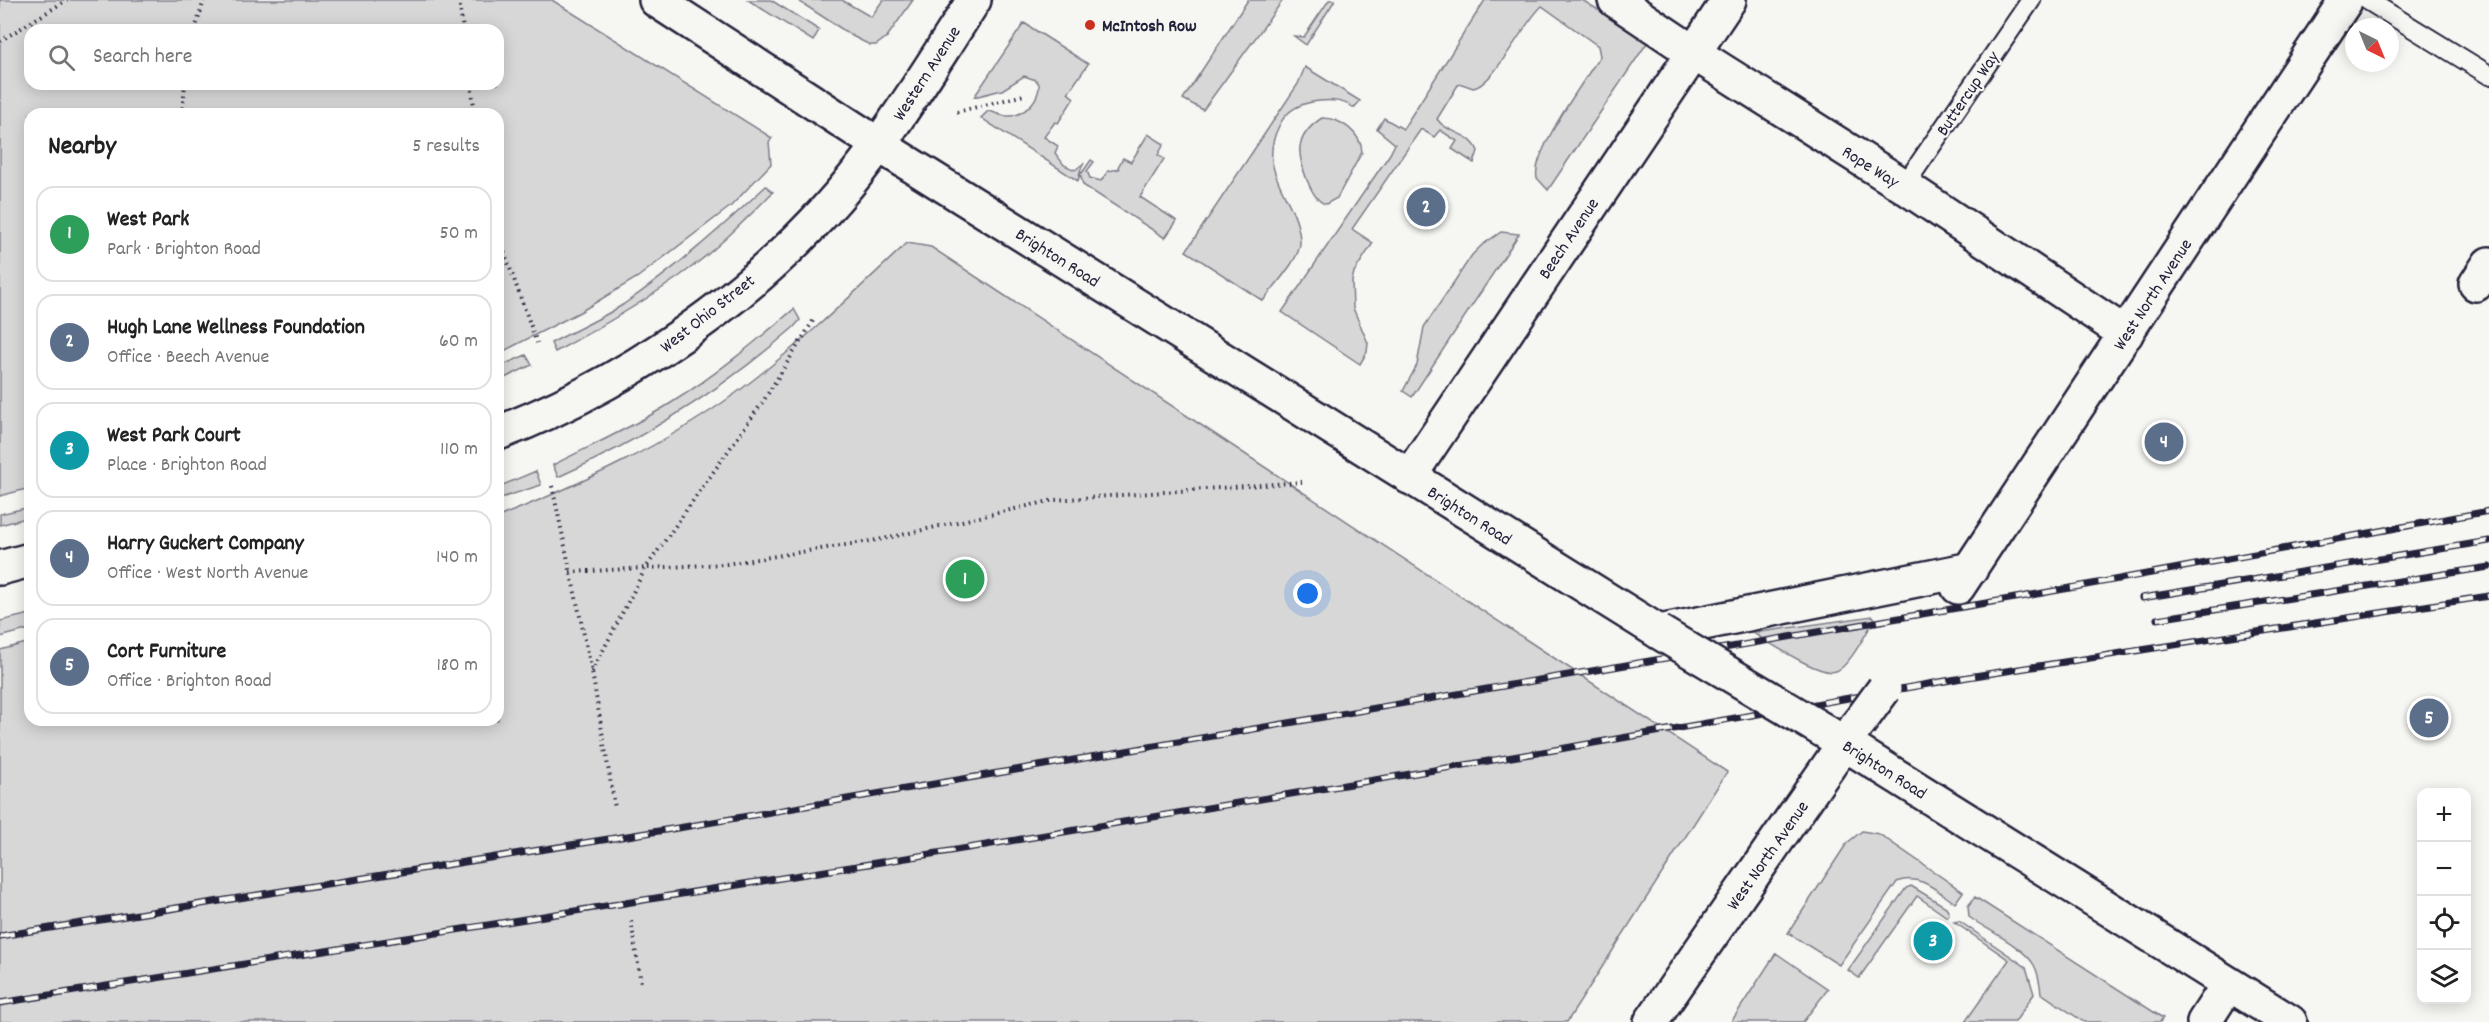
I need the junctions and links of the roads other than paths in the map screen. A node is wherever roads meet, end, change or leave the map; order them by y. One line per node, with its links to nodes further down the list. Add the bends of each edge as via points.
1 (656, 0): 10 (street, Brighton Road)
2 (974, 0): 10 (street, Western Avenue)
3 (1615, 0): 8 (street, Rope Way)
4 (1729, 0): 8 (street, Beech Avenue)
5 (2031, 0): 11 (lane, Buttercup Way)
6 (2346, 0): 12 (street, West North Avenue)
7 (2367, 0): 9 (lane)
8 (1694, 53): 11 (street, Rope Way); 14 (street, Beech Avenue)
9 (2489, 75)
10 (879, 145): 13 (street, West Ohio Street, via 806,230 718,308 602,387); 14 (street, Brighton Road)
11 (1904, 186): 12 (street, Rope Way)
12 (2126, 334): 17 (street, West North Avenue, via 1964,579)
13 (504, 431)
14 (1409, 477): 17 (street, Brighton Road)
15 (24, 562): 16 (street)
16 (0, 568)
17 (1649, 626): 19 (street, Brighton Road, bridge)
18 (1884, 689): 19 (street, West North Avenue, bridge)
19 (1841, 732): 20 (street, Brighton Road); 21 (street, West North Avenue)
20 (2228, 985): 22 (street); 23 (street, Brighton Road)
21 (1651, 1022)
22 (2204, 1022)
23 (2290, 1022)

